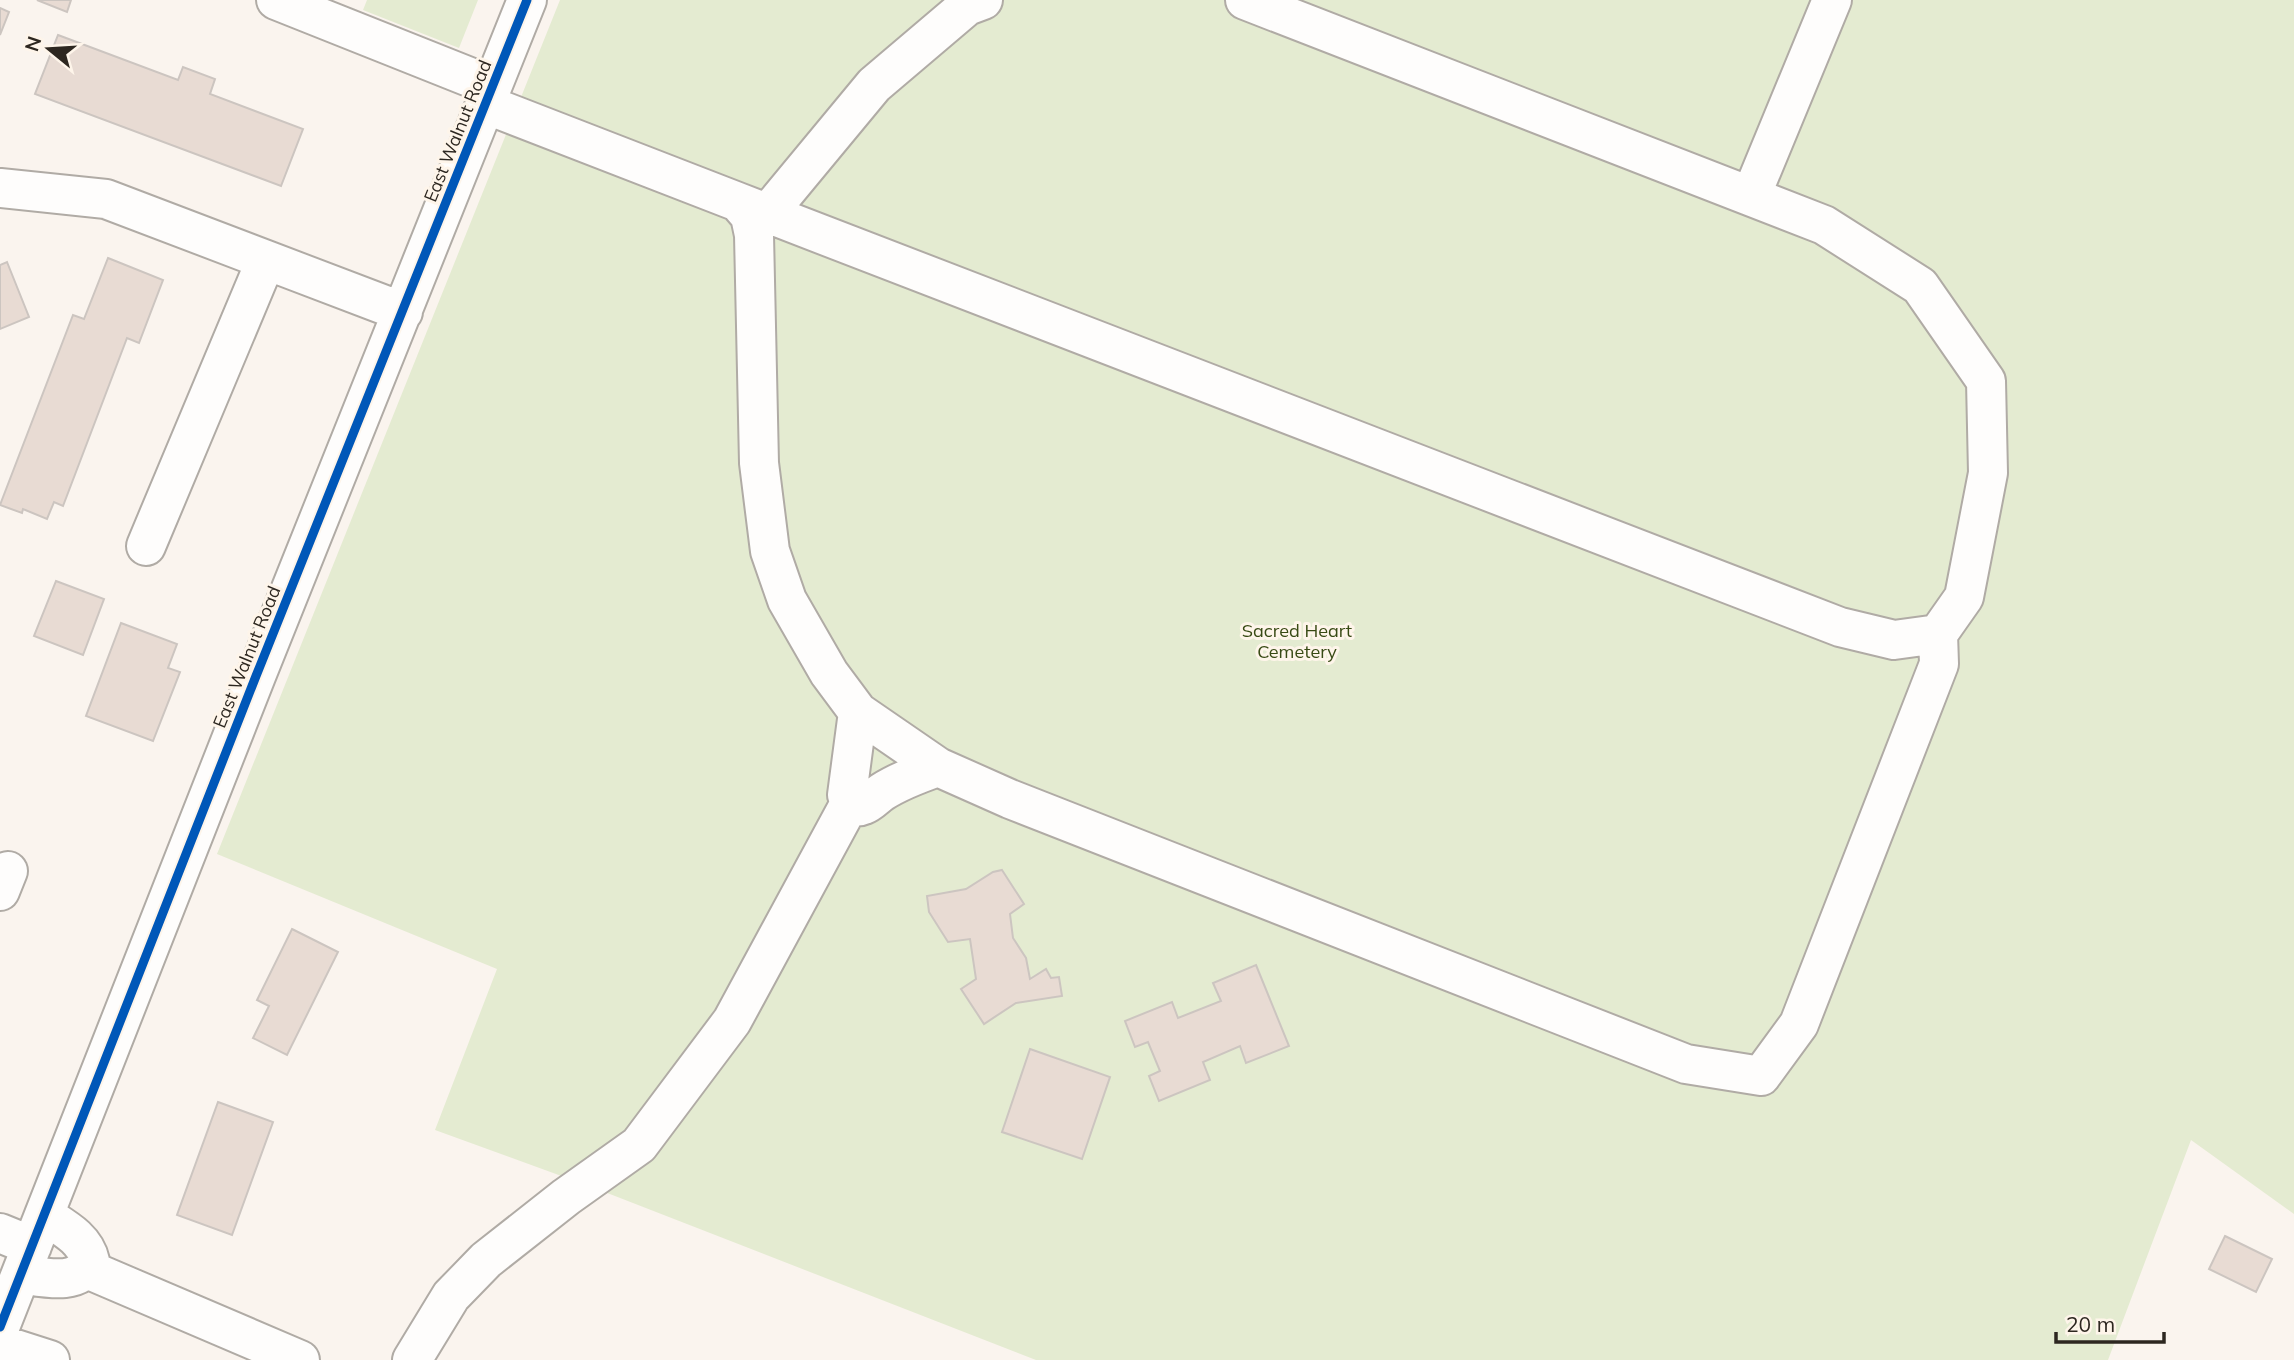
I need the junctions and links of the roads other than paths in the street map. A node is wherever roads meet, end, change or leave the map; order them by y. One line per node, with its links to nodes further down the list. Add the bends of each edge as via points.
1 (276, 0): 6 (street)
2 (527, 0): 6 (street, East Walnut Road)
3 (983, 0): 9 (street, via 967,6 874,85)
4 (1245, 0): 8 (street)
5 (1832, 0): 8 (street)
6 (488, 95): 9 (street); 11 (street, East Walnut Road)
7 (0, 188): 10 (street, via 106,199)
8 (1751, 196): 13 (street, via 1824,225 1920,286 1986,380 1988,473 1964,597)
9 (753, 208): 13 (street, via 1840,627 1894,640); 14 (street, via 759,463 770,551 787,600 828,673)
10 (266, 260): 11 (street); 12 (street)
11 (403, 312): 17 (street, East Walnut Road)
12 (146, 546)
13 (1938, 634): 15 (street, via 1940,664 1799,1024 1761,1076 1686,1065)
14 (858, 712): 15 (street); 16 (street, via 847,796)
15 (938, 767): 16 (street, via 909,777 864,805)
16 (850, 803): 23 (street, via 732,1021 639,1145 485,1259 451,1296)
17 (24, 1242): 18 (street, via 59,1278); 18 (street, via 83,1244 90,1261); 19 (street, East Walnut Road)
18 (87, 1269): 22 (street)
19 (0, 1327)
20 (0, 1344): 21 (street)
21 (50, 1360)
22 (300, 1360)
23 (412, 1360)

